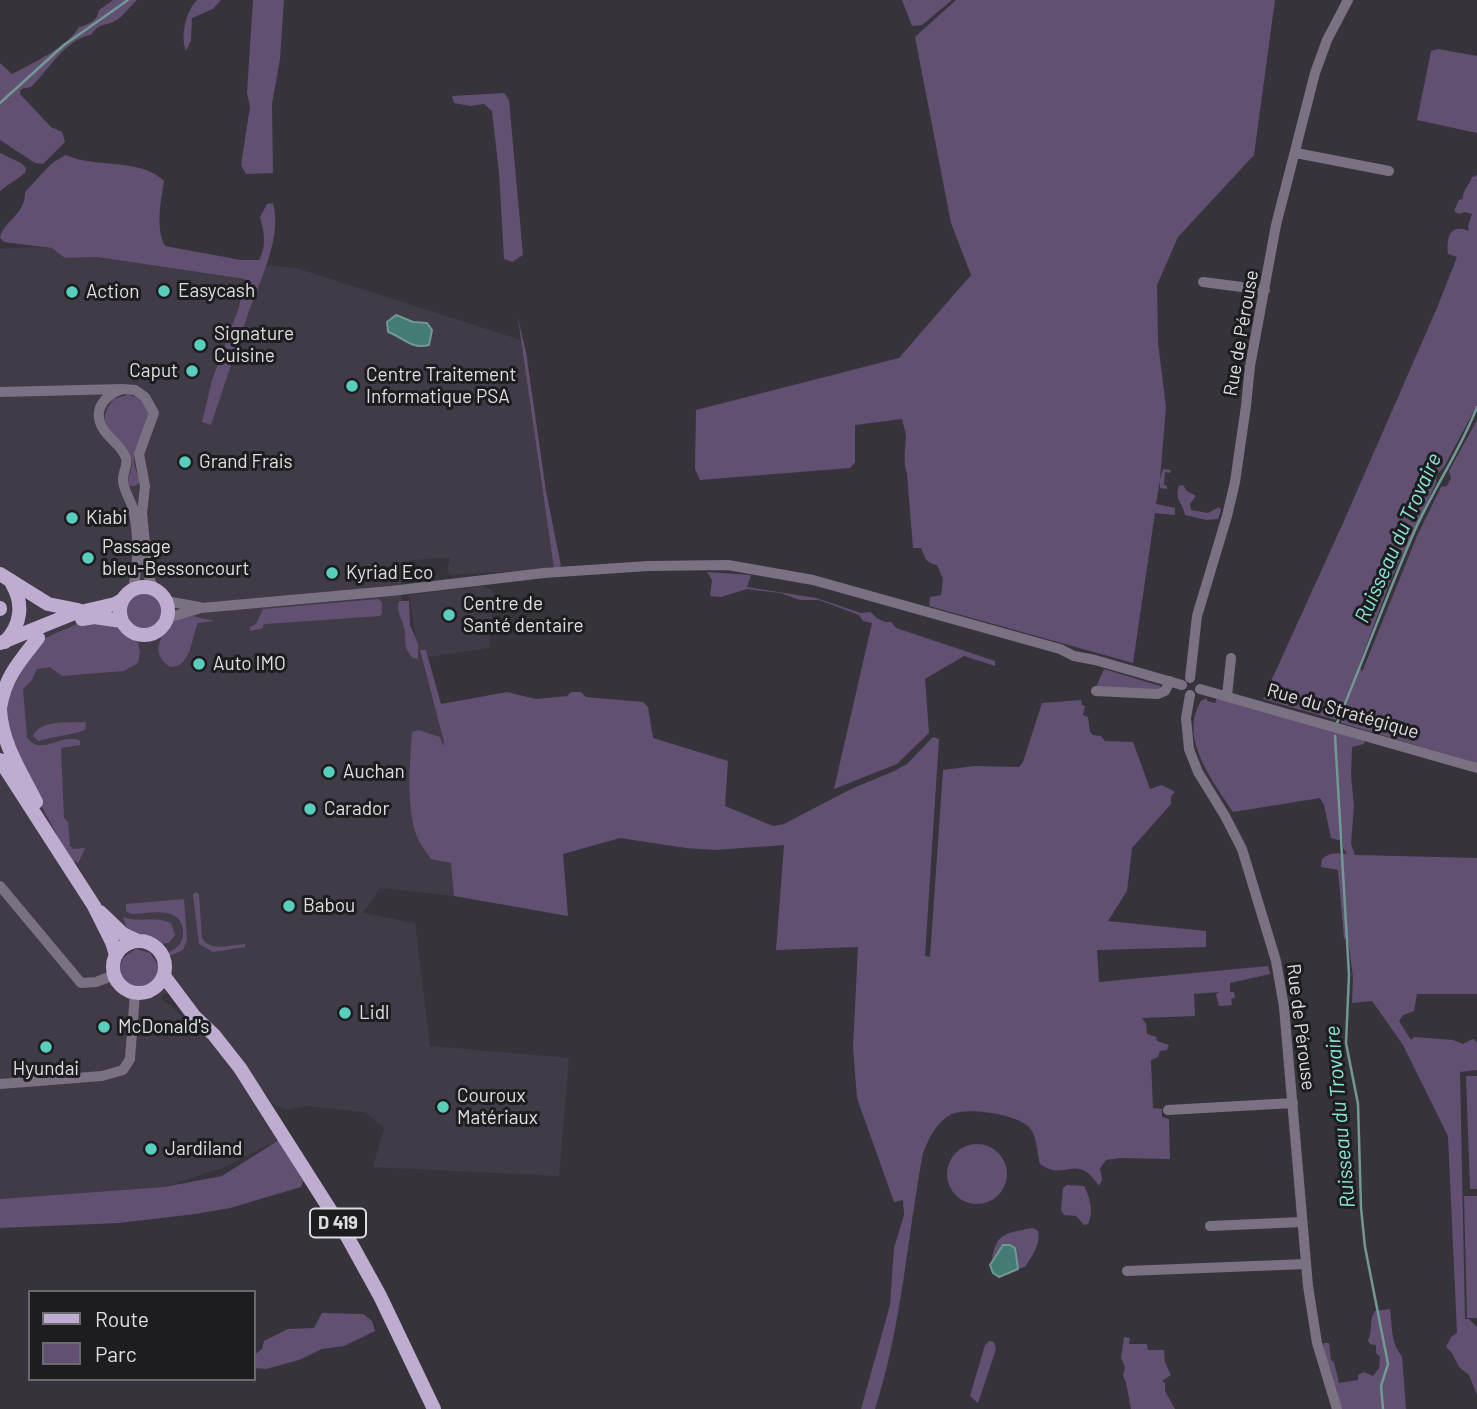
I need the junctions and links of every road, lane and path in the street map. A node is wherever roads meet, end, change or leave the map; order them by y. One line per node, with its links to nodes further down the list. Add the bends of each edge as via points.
1 (1348, 0): 2 (street, Rue de Pérouse, via 1315,73)
2 (1296, 153): 3 (street); 5 (street, Rue de Pérouse, via 1276,225)
3 (1389, 171)
4 (1203, 282): 5 (street)
5 (1265, 290): 22 (street, Rue de Pérouse, via 1235,482 1197,616)
6 (122, 389): 7 (street); 9 (street); 11 (street, via 145,397 154,413 139,454 145,486 142,513 148,574)
7 (0, 392)
8 (0, 398): 9 (street, via 81,396)
9 (102, 405): 12 (street, via 99,417 104,433 126,459 122,480 133,507 137,563)
10 (6, 578): 15 (main road, via 48,604); 19 (main road, via 18,598 20,613 13,634)
11 (153, 588): 12 (main road, via 143,587); 13 (main road)
12 (127, 595): 15 (main road, via 115,604); 17 (main road, via 120,607)
13 (166, 601): 14 (street); 16 (main road)
14 (201, 608): 16 (street); 21 (street, via 544,573 739,566 813,580)
15 (83, 611): 19 (main road)
16 (167, 618): 17 (main road, via 160,629 148,635 135,634)
17 (122, 621): 18 (main road, via 77,620)
18 (38, 638): 19 (main road); 26 (main road, via 15,666)
19 (1, 645)
20 (1231, 658): 25 (street)
21 (1170, 681): 22 (street); 23 (street, via 1158,694)
22 (1186, 681): 24 (street, via 1185,692); 24 (street, via 1198,681)
23 (1096, 691)
24 (1195, 692): 25 (street, Rue du Stratégique); 40 (street, Rue de Pérouse, via 1186,719 1189,750 1242,849 1276,961)
25 (1227, 696): 28 (street, Rue du Stratégique)
26 (0, 709): 29 (main road, via 5,743)
27 (0, 762): 29 (main road)
28 (1477, 768)
29 (55, 845): 31 (main road)
30 (0, 886): 34 (street, via 81,983)
31 (94, 906): 32 (main road, via 123,934); 33 (main road)
32 (138, 941): 33 (main road, via 125,945); 35 (main road, via 160,951)
33 (116, 955): 34 (main road)
34 (114, 975): 37 (main road, via 122,987)
35 (164, 976): 36 (main road); 38 (main road, D 419)
36 (155, 989): 37 (main road); 38 (main road, D 419)
37 (135, 993): 39 (street, via 130,1059 123,1070 102,1076)
38 (194, 1016): 46 (main road, D 419, via 225,1048 274,1120 368,1273)
39 (0, 1084)
40 (1293, 1103): 41 (street); 42 (street, Rue de Pérouse)
41 (1168, 1110)
42 (1303, 1222): 43 (street); 44 (street, Rue de Pérouse)
43 (1210, 1226)
44 (1306, 1264): 45 (street); 47 (street, Rue de Pérouse, via 1317,1340)
45 (1127, 1271)
46 (434, 1409)
47 (1337, 1409)

